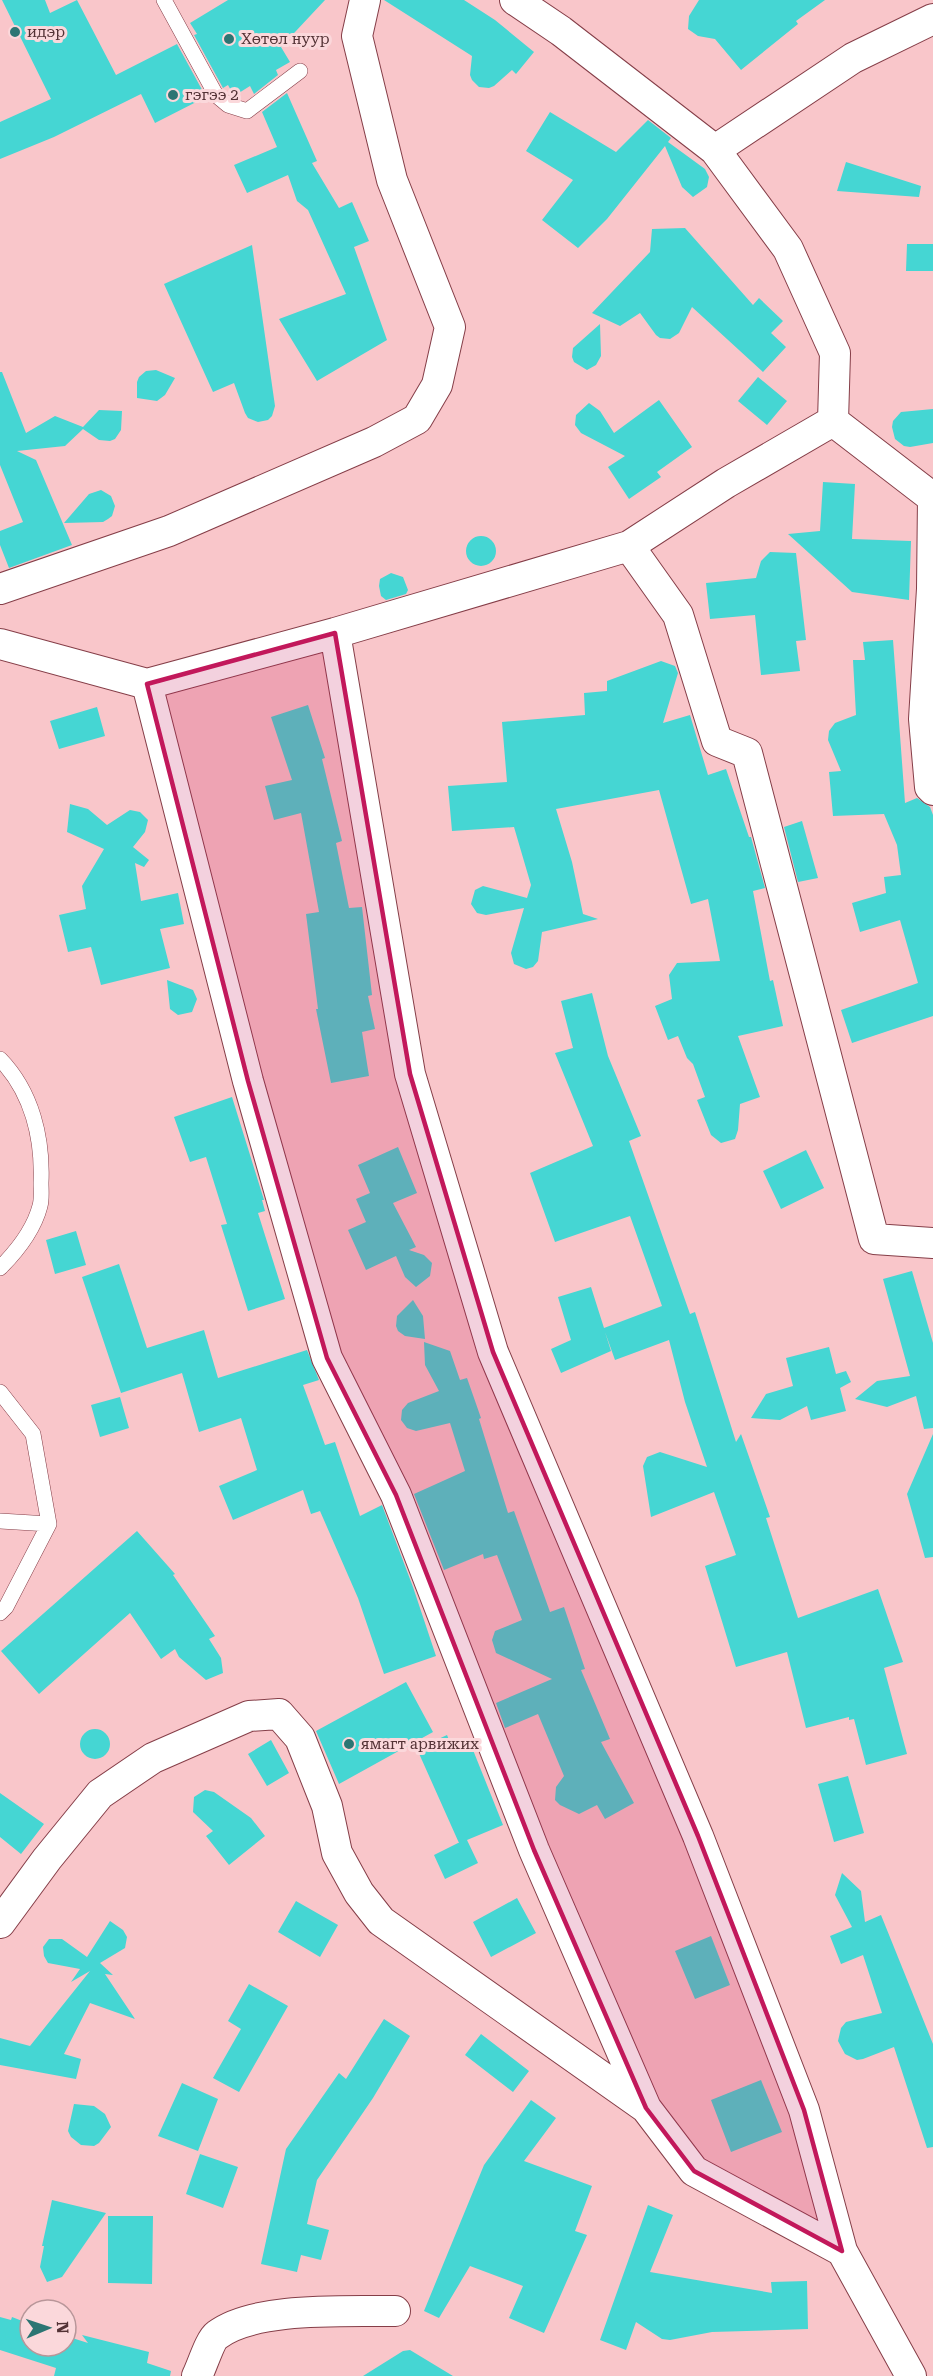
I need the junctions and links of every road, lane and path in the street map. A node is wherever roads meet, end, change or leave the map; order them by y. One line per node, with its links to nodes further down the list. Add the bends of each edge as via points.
1 (164, 0): 5 (lane, via 216,95 228,105 247,111)
2 (365, 0): 10 (street, via 357,36 392,180 450,327 436,385 417,419 374,442 169,531)
3 (515, 0): 6 (street)
4 (933, 19): 6 (street, via 853,58)
5 (300, 71)
6 (715, 150): 7 (street, via 788,249 835,353)
7 (833, 421): 8 (street); 9 (street, via 726,483)
8 (933, 498): 14 (street, via 924,719)
9 (629, 546): 11 (street); 16 (street, via 678,615 717,741 747,753 874,1239)
10 (0, 589)
11 (335, 633): 13 (street); 24 (street, via 410,1074 493,1352 698,1836 804,2110)
12 (0, 644): 13 (street)
13 (147, 684): 23 (street, via 248,1081 327,1358 396,1495 534,1850)
14 (933, 790)
15 (0, 1059): 17 (lane, via 10,1069 33,1111 42,1159 40,1206 27,1235)
16 (933, 1243)
17 (0, 1268)
18 (0, 1392): 20 (lane, via 33,1434)
19 (0, 1521): 20 (lane)
20 (49, 1524): 21 (lane)
21 (0, 1613)
22 (0, 1923): 23 (street, via 100,1794 153,1758 249,1716 279,1714 300,1738 327,1806 337,1852 359,1893 381,1921)
23 (646, 2108): 24 (street, via 694,2171)
24 (842, 2251): 27 (street)
25 (395, 2311): 26 (street, via 298,2313 245,2320 216,2336)
26 (197, 2376)
27 (911, 2376)

